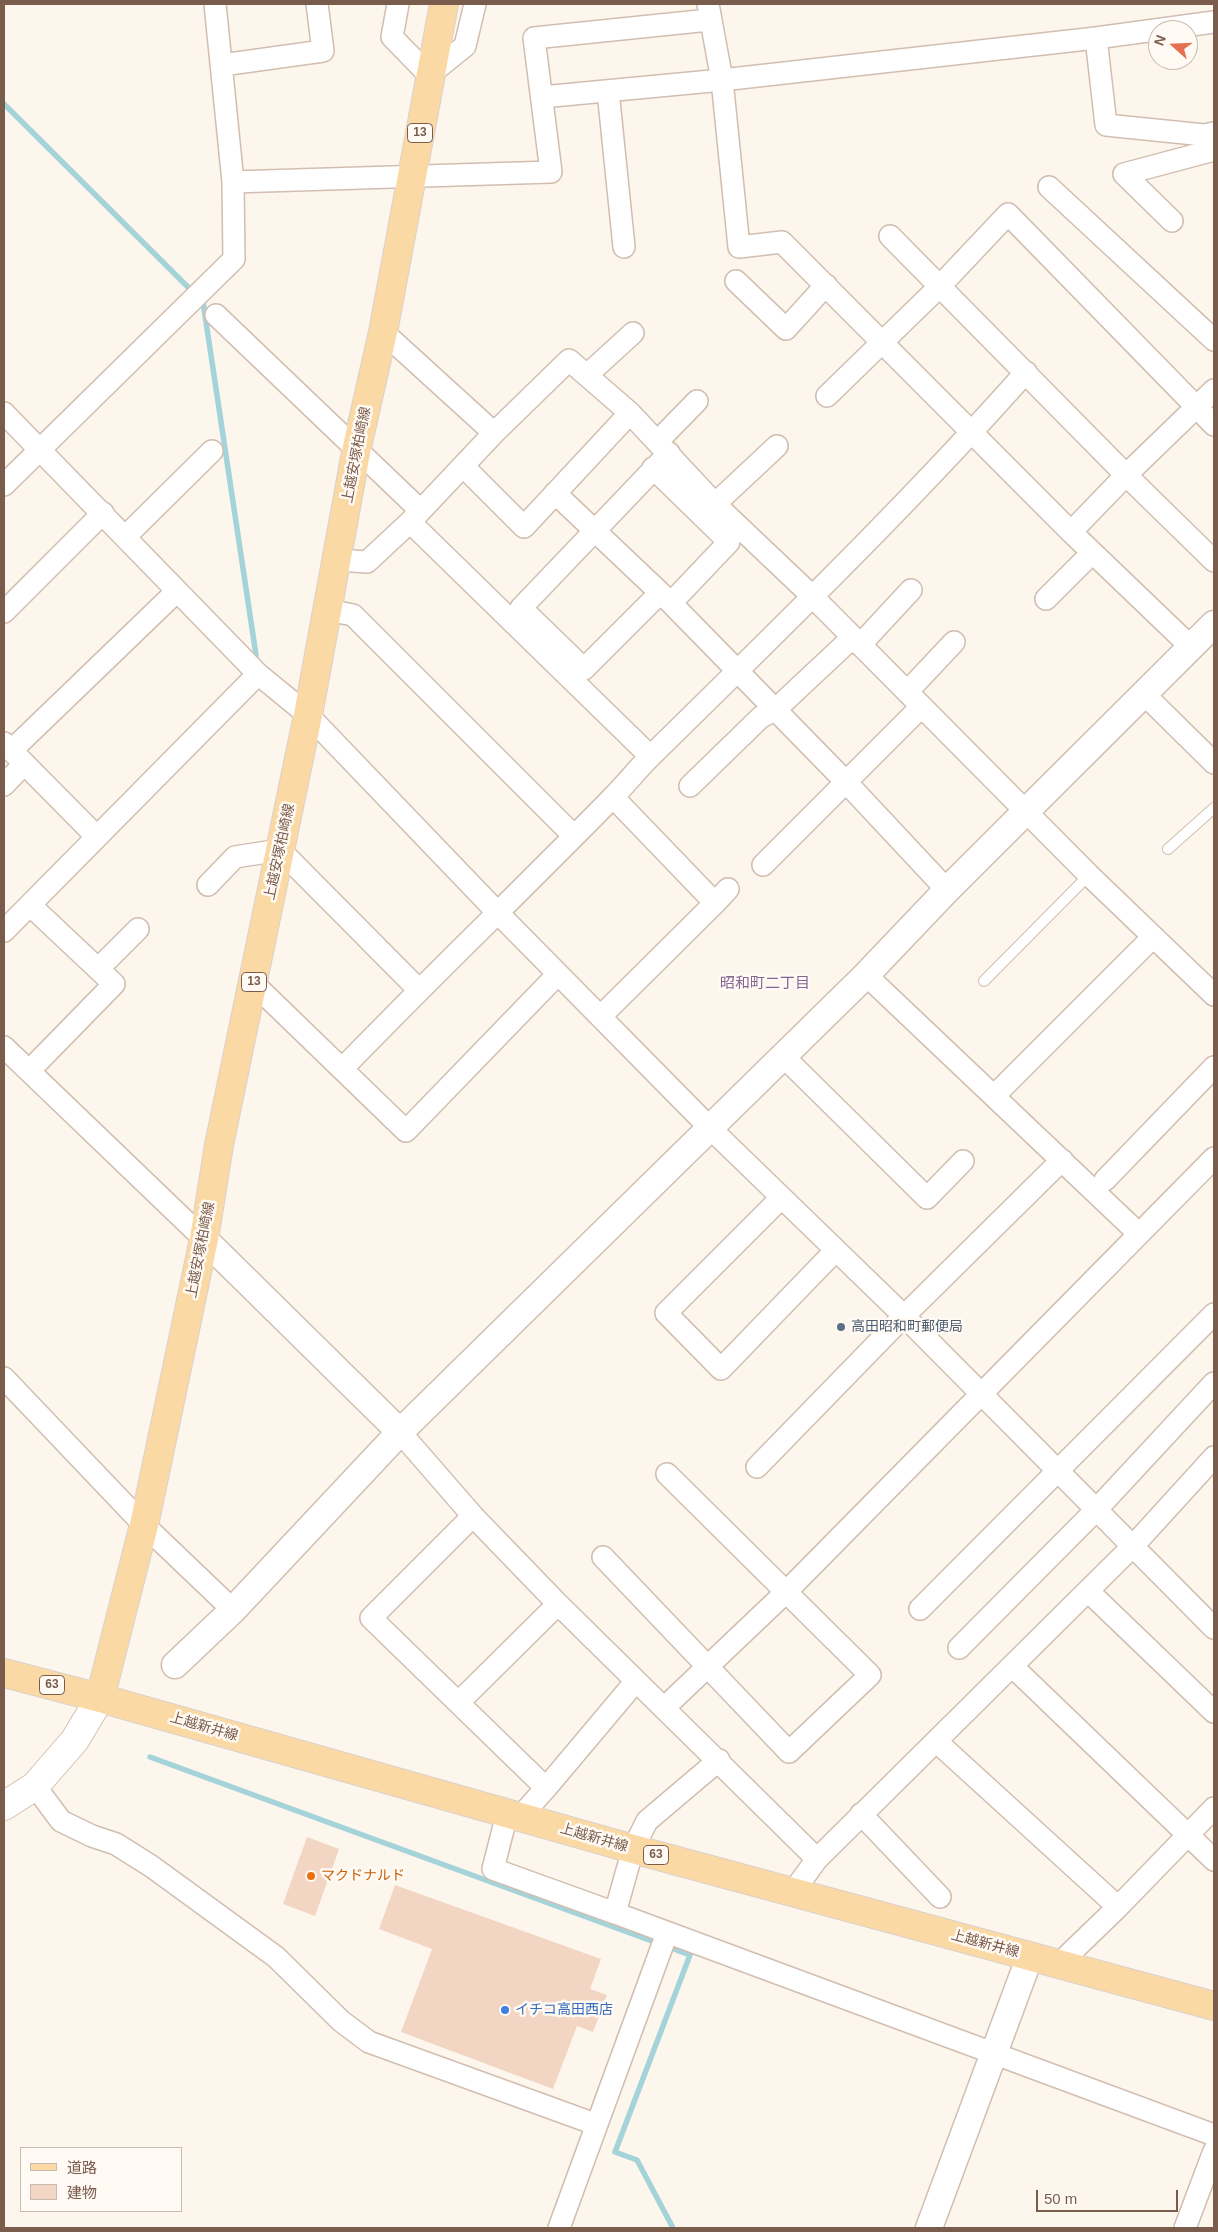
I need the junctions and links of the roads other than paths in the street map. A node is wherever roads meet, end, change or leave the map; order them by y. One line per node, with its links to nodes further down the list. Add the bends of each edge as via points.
1 (215, 4): 9 (street)
2 (317, 4): 9 (street, via 323,51)
3 (398, 4): 10 (street, via 392,37)
4 (444, 4): 10 (main road, 上越安塚柏崎線 / 13)
5 (475, 4): 10 (street, via 465,46)
6 (708, 12): 11 (street); 13 (street, via 534,38)
7 (1214, 22): 8 (street)
8 (1096, 38): 11 (street); 14 (street, via 1106,125 1204,135)
9 (222, 65): 17 (street)
10 (429, 75): 16 (main road, 上越安塚柏崎線 / 13)
11 (722, 80): 12 (street); 23 (street, via 739,247 782,242)
12 (608, 91): 13 (street); 21 (street)
13 (542, 97): 16 (street, via 551,172)
14 (1214, 133)
15 (1214, 150): 19 (street, via 1124,174)
16 (413, 176): 17 (street); 26 (main road, 上越安塚柏崎線 / 13)
17 (233, 182): 43 (street, via 234,259)
18 (1049, 187): 29 (street)
19 (1172, 221)
20 (890, 236): 24 (street)
21 (624, 247)
22 (736, 281): 23 (street, via 786,330)
23 (826, 285): 28 (street)
24 (938, 287): 28 (street); 30 (street); 35 (street, via 1008,214)
25 (216, 314): 42 (street)
26 (383, 332): 39 (street); 42 (main road, 上越安塚柏崎線 / 13)
27 (633, 333): 31 (street)
28 (882, 340): 33 (street); 40 (street)
29 (1214, 340)
30 (1026, 372): 40 (street); 48 (street)
31 (587, 375): 37 (street); 39 (street, via 570,360)
32 (1214, 390): 35 (street)
33 (827, 396)
34 (697, 401): 44 (street)
35 (1196, 407): 38 (street); 48 (street)
36 (4, 413): 43 (street)
37 (630, 413): 44 (street); 50 (street)
38 (1214, 425)
39 (494, 433): 46 (street)
40 (972, 433): 55 (street); 62 (street)
41 (777, 446): 51 (street)
42 (357, 447): 53 (street); 58 (main road, 上越安塚柏崎線 / 13)
43 (38, 448): 49 (street); 52 (street)
44 (663, 448): 47 (street); 51 (street)
45 (212, 451): 56 (street)
46 (464, 467): 50 (street, via 524,527); 53 (street)
47 (653, 468): 54 (street); 63 (street, via 729,542)
48 (1126, 476): 55 (street); 59 (street)
49 (4, 484)
50 (555, 493): 54 (street)
51 (715, 504): 62 (street)
52 (103, 513): 56 (street); 66 (street)
53 (415, 516): 58 (street, via 368,562); 78 (street)
54 (594, 532): 63 (street); 63 (street, via 520,608 584,669)
55 (1071, 532): 57 (street)
56 (126, 536): 61 (street)
57 (1092, 552): 64 (street); 70 (street)
58 (338, 560): 65 (main road, 上越安塚柏崎線 / 13)
59 (1214, 561)
60 (911, 590): 68 (street)
61 (177, 591): 72 (street); 77 (street)
62 (813, 597): 68 (street); 71 (street)
63 (665, 598): 71 (street)
64 (1046, 599)
65 (327, 610): 76 (main road, 上越安塚柏崎線 / 13); 86 (street, via 353,615)
66 (4, 612)
67 (1214, 624): 70 (street)
68 (857, 641): 74 (street); 75 (street)
69 (954, 642): 74 (street)
70 (1191, 647): 73 (street)
71 (737, 672): 75 (street); 78 (street)
72 (258, 674): 76 (street); 87 (street)
73 (1145, 695): 79 (street); 85 (street)
74 (914, 699): 80 (street); 85 (street)
75 (775, 710): 80 (street); 82 (street, via 762,716)
76 (308, 714): 89 (main road, 上越安塚柏崎線 / 13); 95 (street)
77 (13, 753): 81 (street); 87 (street)
78 (650, 756): 83 (street)
79 (1214, 763)
80 (846, 782): 90 (street); 93 (street)
81 (4, 785)
82 (690, 786)
83 (614, 797): 86 (street); 106 (street, via 721,896)
84 (1214, 808): 88 (lane)
85 (1028, 812): 91 (street); 93 (street)
86 (573, 835): 95 (street)
87 (96, 836): 94 (street)
88 (1168, 849)
89 (280, 850): 92 (street, via 235,858); 103 (main road, 上越安塚柏崎線 / 13); 104 (street)
90 (763, 865)
91 (1089, 875): 98 (street); 102 (lane)
92 (208, 885)
93 (947, 890): 101 (street)
94 (30, 905): 97 (street); 99 (street)
95 (498, 913): 100 (street); 104 (street)
96 (138, 929): 99 (street)
97 (4, 931)
98 (1153, 937): 105 (street); 111 (street)
99 (98, 969): 108 (street, via 114,984)
100 (558, 974): 106 (street); 110 (street, via 406,1131)
101 (866, 975): 107 (street); 111 (street)
102 (984, 981)
103 (253, 983): 110 (street); 119 (main road, 上越安塚柏崎線 / 13, via 219,1146)
104 (419, 990): 110 (street)
105 (1214, 995)
106 (600, 1016): 112 (street)
107 (783, 1056): 112 (street); 115 (street, via 927,1198)
108 (13, 1062): 119 (street)
109 (1214, 1067): 116 (street)
110 (344, 1068)
111 (994, 1096): 114 (street)
112 (710, 1128): 117 (street); 126 (street)
113 (1214, 1158): 118 (street)
114 (1062, 1160): 118 (street); 122 (street)
115 (963, 1161)
116 (1105, 1180)
117 (781, 1198): 120 (street); 120 (street, via 666,1313 721,1369)
118 (1138, 1233): 125 (street)
119 (204, 1239): 126 (street); 133 (main road, 上越安塚柏崎線 / 13)
120 (835, 1251): 122 (street)
121 (1214, 1314): 129 (street)
122 (904, 1316): 125 (street); 128 (street)
123 (4, 1378): 133 (street)
124 (1214, 1383): 131 (street)
125 (981, 1396): 129 (street); 137 (street)
126 (400, 1432): 132 (street); 140 (street)
127 (1214, 1457): 134 (street)
128 (757, 1467)
129 (1058, 1472): 131 (street); 139 (street)
130 (667, 1474): 137 (street)
131 (1096, 1510): 134 (street); 142 (street)
132 (473, 1516): 138 (street); 149 (street, via 371,1618)
133 (144, 1525): 140 (street); 148 (main road, 上越安塚柏崎線 / 13)
134 (1133, 1546): 136 (street); 141 (street)
135 (603, 1557): 144 (street)
136 (1088, 1591): 145 (street); 151 (street)
137 (786, 1592): 144 (street); 144 (street, via 870,1675 789,1752)
138 (558, 1604): 147 (street); 149 (street)
139 (920, 1609)
140 (233, 1610): 143 (street)
141 (1214, 1628)
142 (959, 1648)
143 (175, 1665)
144 (707, 1667): 150 (street)
145 (1013, 1667): 152 (street); 160 (street)
146 (4, 1673): 148 (main road, 上越新井線 / 63)
147 (636, 1681): 150 (street); 155 (street)
148 (100, 1698): 154 (main road, via 75,1740); 159 (main road, 上越新井線 / 63)
149 (459, 1702): 155 (street)
150 (664, 1708): 153 (street)
151 (1214, 1712)
152 (937, 1742): 158 (street); 166 (street)
153 (719, 1760): 161 (street, via 647,1821); 162 (street)
154 (35, 1786): 156 (main road); 173 (street, via 60,1821 116,1844 151,1866 276,1957 341,2021 369,2042)
155 (546, 1788): 159 (street)
156 (4, 1806)
157 (1214, 1808): 160 (street)
158 (861, 1814): 162 (street); 165 (street)
159 (514, 1815): 161 (main road, 上越新井線 / 63); 167 (street, via 493,1870)
160 (1188, 1834): 163 (street); 166 (street)
161 (633, 1849): 164 (main road, 上越新井線 / 63); 167 (street)
162 (817, 1859): 164 (street)
163 (1214, 1860)
164 (793, 1892): 169 (main road, 上越新井線 / 63)
165 (940, 1897)
166 (1118, 1908): 170 (street)
167 (615, 1913): 168 (street)
168 (667, 1932): 172 (street); 173 (street)
169 (1030, 1956): 170 (main road, 上越新井線 / 63); 172 (street)
170 (1060, 1963): 171 (main road, 上越新井線 / 63)
171 (1214, 2006)
172 (994, 2052): 174 (street); 177 (street)
173 (595, 2124): 176 (street)
174 (1214, 2135)
175 (1214, 2151): 178 (street)
176 (559, 2228)
177 (929, 2228)
178 (1185, 2228)

